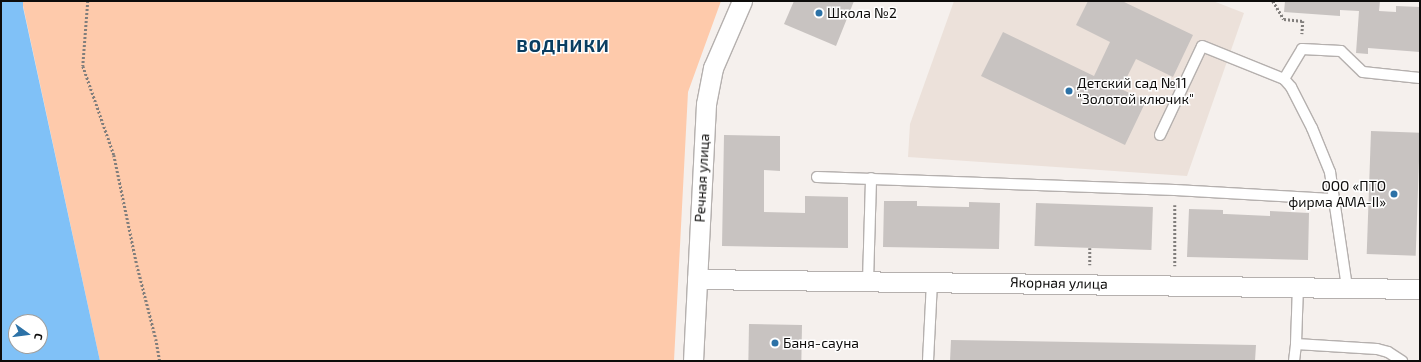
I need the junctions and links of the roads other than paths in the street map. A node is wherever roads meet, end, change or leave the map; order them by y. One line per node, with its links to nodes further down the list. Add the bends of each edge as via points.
1 (742, 1): 8 (street, Речная улица, via 713,68 708,86)
2 (1420, 78): 3 (lane, via 1363,72 1341,51 1302,49)
3 (1284, 79): 4 (lane, via 1202,46); 7 (lane, via 1291,87 1330,172)
4 (1160, 136)
5 (817, 177): 6 (lane)
6 (871, 178): 7 (lane); 9 (lane)
7 (1333, 199): 12 (lane)
8 (697, 279): 9 (street, Якорная улица); 15 (street, Речная улица)
9 (868, 281): 10 (street, Якорная улица)
10 (932, 282): 11 (street, Якорная улица); 16 (lane)
11 (1298, 286): 12 (street, Якорная улица); 14 (lane)
12 (1347, 287): 13 (street, Якорная улица)
13 (1420, 289)
14 (1296, 344): 17 (lane); 18 (lane, via 1377,348)
15 (693, 361)
16 (928, 361)
17 (1294, 361)
18 (1402, 361)

